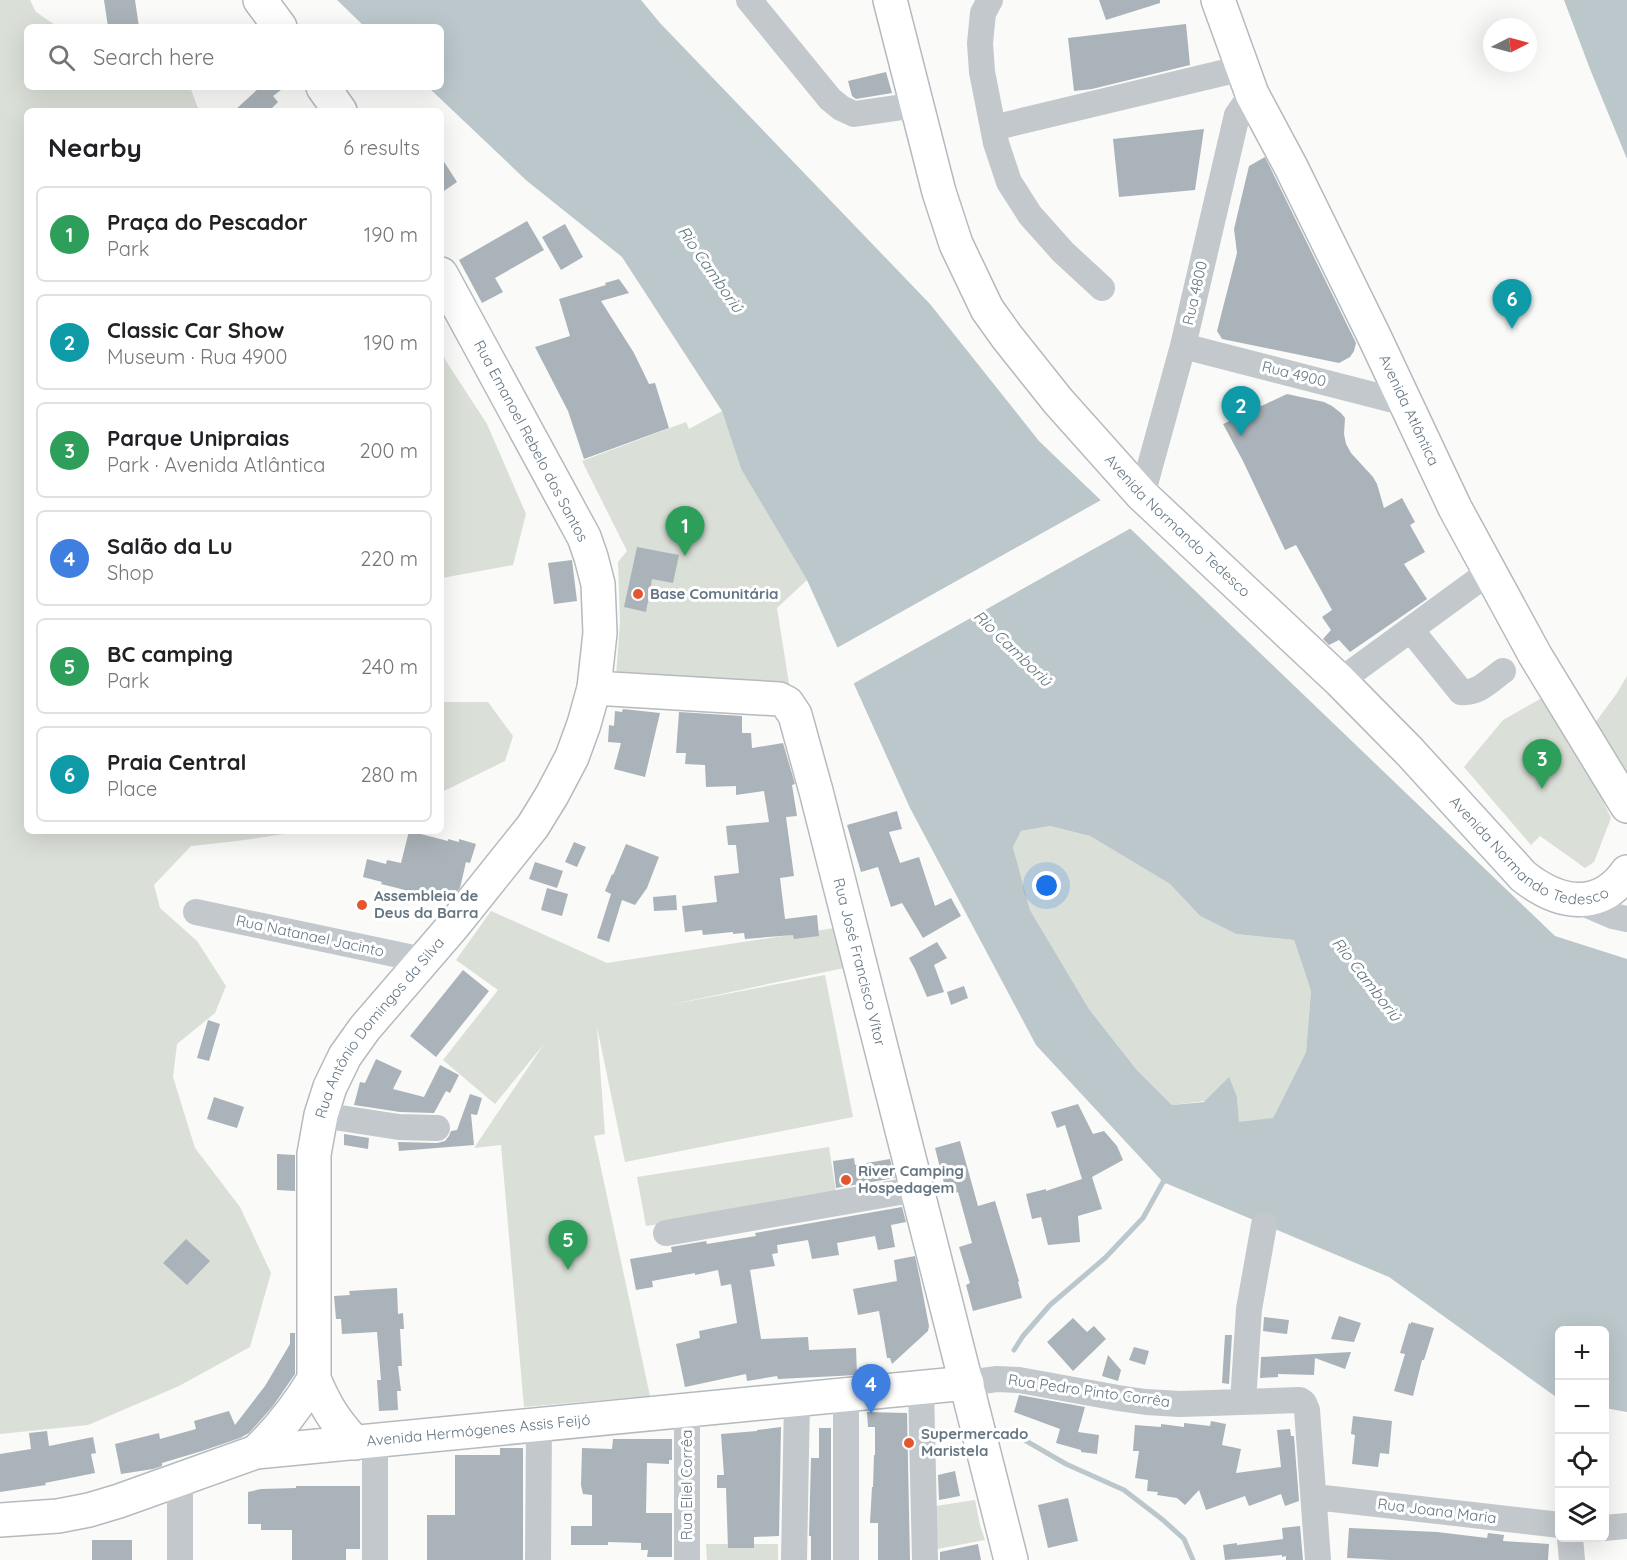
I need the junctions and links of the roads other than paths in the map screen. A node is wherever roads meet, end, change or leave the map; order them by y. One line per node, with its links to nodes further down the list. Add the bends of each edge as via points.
1 (260, 0): 6 (main road)
2 (749, 0): 9 (street, via 841,108 854,114)
3 (890, 0): 9 (main road, Avenida Normando Tedesco)
4 (990, 0): 11 (street, via 983,13 980,43)
5 (1218, 0): 7 (main road, Avenida Atlântica)
6 (278, 24)
7 (1247, 81): 11 (street); 14 (street, Rua 4800); 15 (main road, Avenida Atlântica)
8 (325, 90): 10 (main road)
9 (917, 105): 16 (main road, Avenida Normando Tedesco, via 956,244 987,309 1038,376)
10 (338, 108)
11 (993, 128): 13 (street, via 1009,182 1030,215)
12 (444, 280): 21 (main road, Rua Emanoel Rebelo dos Santos, via 591,556 600,611)
13 (1102, 288)
14 (1183, 346): 15 (street, Rua 4900); 16 (street, Rua 4800)
15 (1405, 402): 17 (main road, Avenida Atlântica)
16 (1142, 495): 20 (main road, Avenida Normando Tedesco)
17 (1489, 572): 18 (street); 22 (main road, Avenida Atlântica)
18 (1412, 630): 19 (street, via 1461,692 1476,692); 20 (street)
19 (1503, 671)
20 (1340, 681): 24 (main road, Avenida Normando Tedesco, via 1523,876 1551,894)
21 (594, 688): 27 (main road, Rua Antônio Domingos da Silva, via 572,757 533,826); 30 (main road, Rua José Francisco Vítor, via 779,699 795,715)
22 (1627, 806)
23 (1627, 872): 24 (main road, Avenida Normando Tedesco, via 1602,895)
24 (1576, 900): 26 (street)
25 (196, 912): 27 (street, Rua Natanael Jacinto)
26 (1627, 919)
27 (423, 960): 28 (main road, Rua Antônio Domingos da Silva, via 345,1056)
28 (321, 1115): 29 (street, via 399,1127); 34 (main road, Rua Antônio Domingos da Silva, via 314,1154)
29 (437, 1128)
30 (917, 1189): 32 (street); 33 (main road, Rua José Francisco Vítor)
31 (1264, 1225): 39 (street, via 1249,1309)
32 (666, 1233)
33 (957, 1344): 35 (main road); 36 (main road, Rua José Francisco Vítor)
34 (314, 1379): 42 (main road, Rua Antônio Domingos da Silva, via 338,1424); 43 (main road, via 298,1406)
35 (888, 1391): 36 (main road, Avenida Hermógenes Assis Feijó); 37 (main road, Avenida Hermógenes Assis Feijó)
36 (951, 1392): 39 (street, Rua Pedro Pinto Corrêa, via 997,1378 1146,1402); 57 (street); 58 (main road, Rua José Francisco Vítor)
37 (846, 1395): 38 (main road, Avenida Hermógenes Assis Feijó); 56 (street)
38 (797, 1400): 40 (main road, Avenida Hermógenes Assis Feijó); 55 (street)
39 (1242, 1402): 45 (street, Rua Pedro Pinto Corrêa, via 1304,1403)
40 (687, 1411): 41 (main road, Avenida Hermógenes Assis Feijó); 54 (street, Rua Eliel Corrêa)
41 (539, 1425): 42 (main road, Avenida Hermógenes Assis Feijó); 53 (street)
42 (365, 1442): 43 (main road, Avenida Hermógenes Assis Feijó); 52 (street)
43 (256, 1452): 44 (main road, Avenida Hermógenes Assis Feijó)
44 (180, 1479): 46 (main road, Avenida Hermógenes Assis Feijó, via 89,1510); 51 (street)
45 (1314, 1497): 47 (street, Rua Joana Maria); 59 (street, Rua Pedro Pinto Corrêa)
46 (0, 1520)
47 (1555, 1524)
48 (1627, 1526): 49 (street)
49 (1609, 1528)
50 (1570, 1542): 60 (street)
51 (180, 1560)
52 (375, 1560)
53 (538, 1560)
54 (687, 1560)
55 (794, 1560)
56 (846, 1560)
57 (925, 1560)
58 (1011, 1560)
59 (1321, 1560)
60 (1572, 1560)

